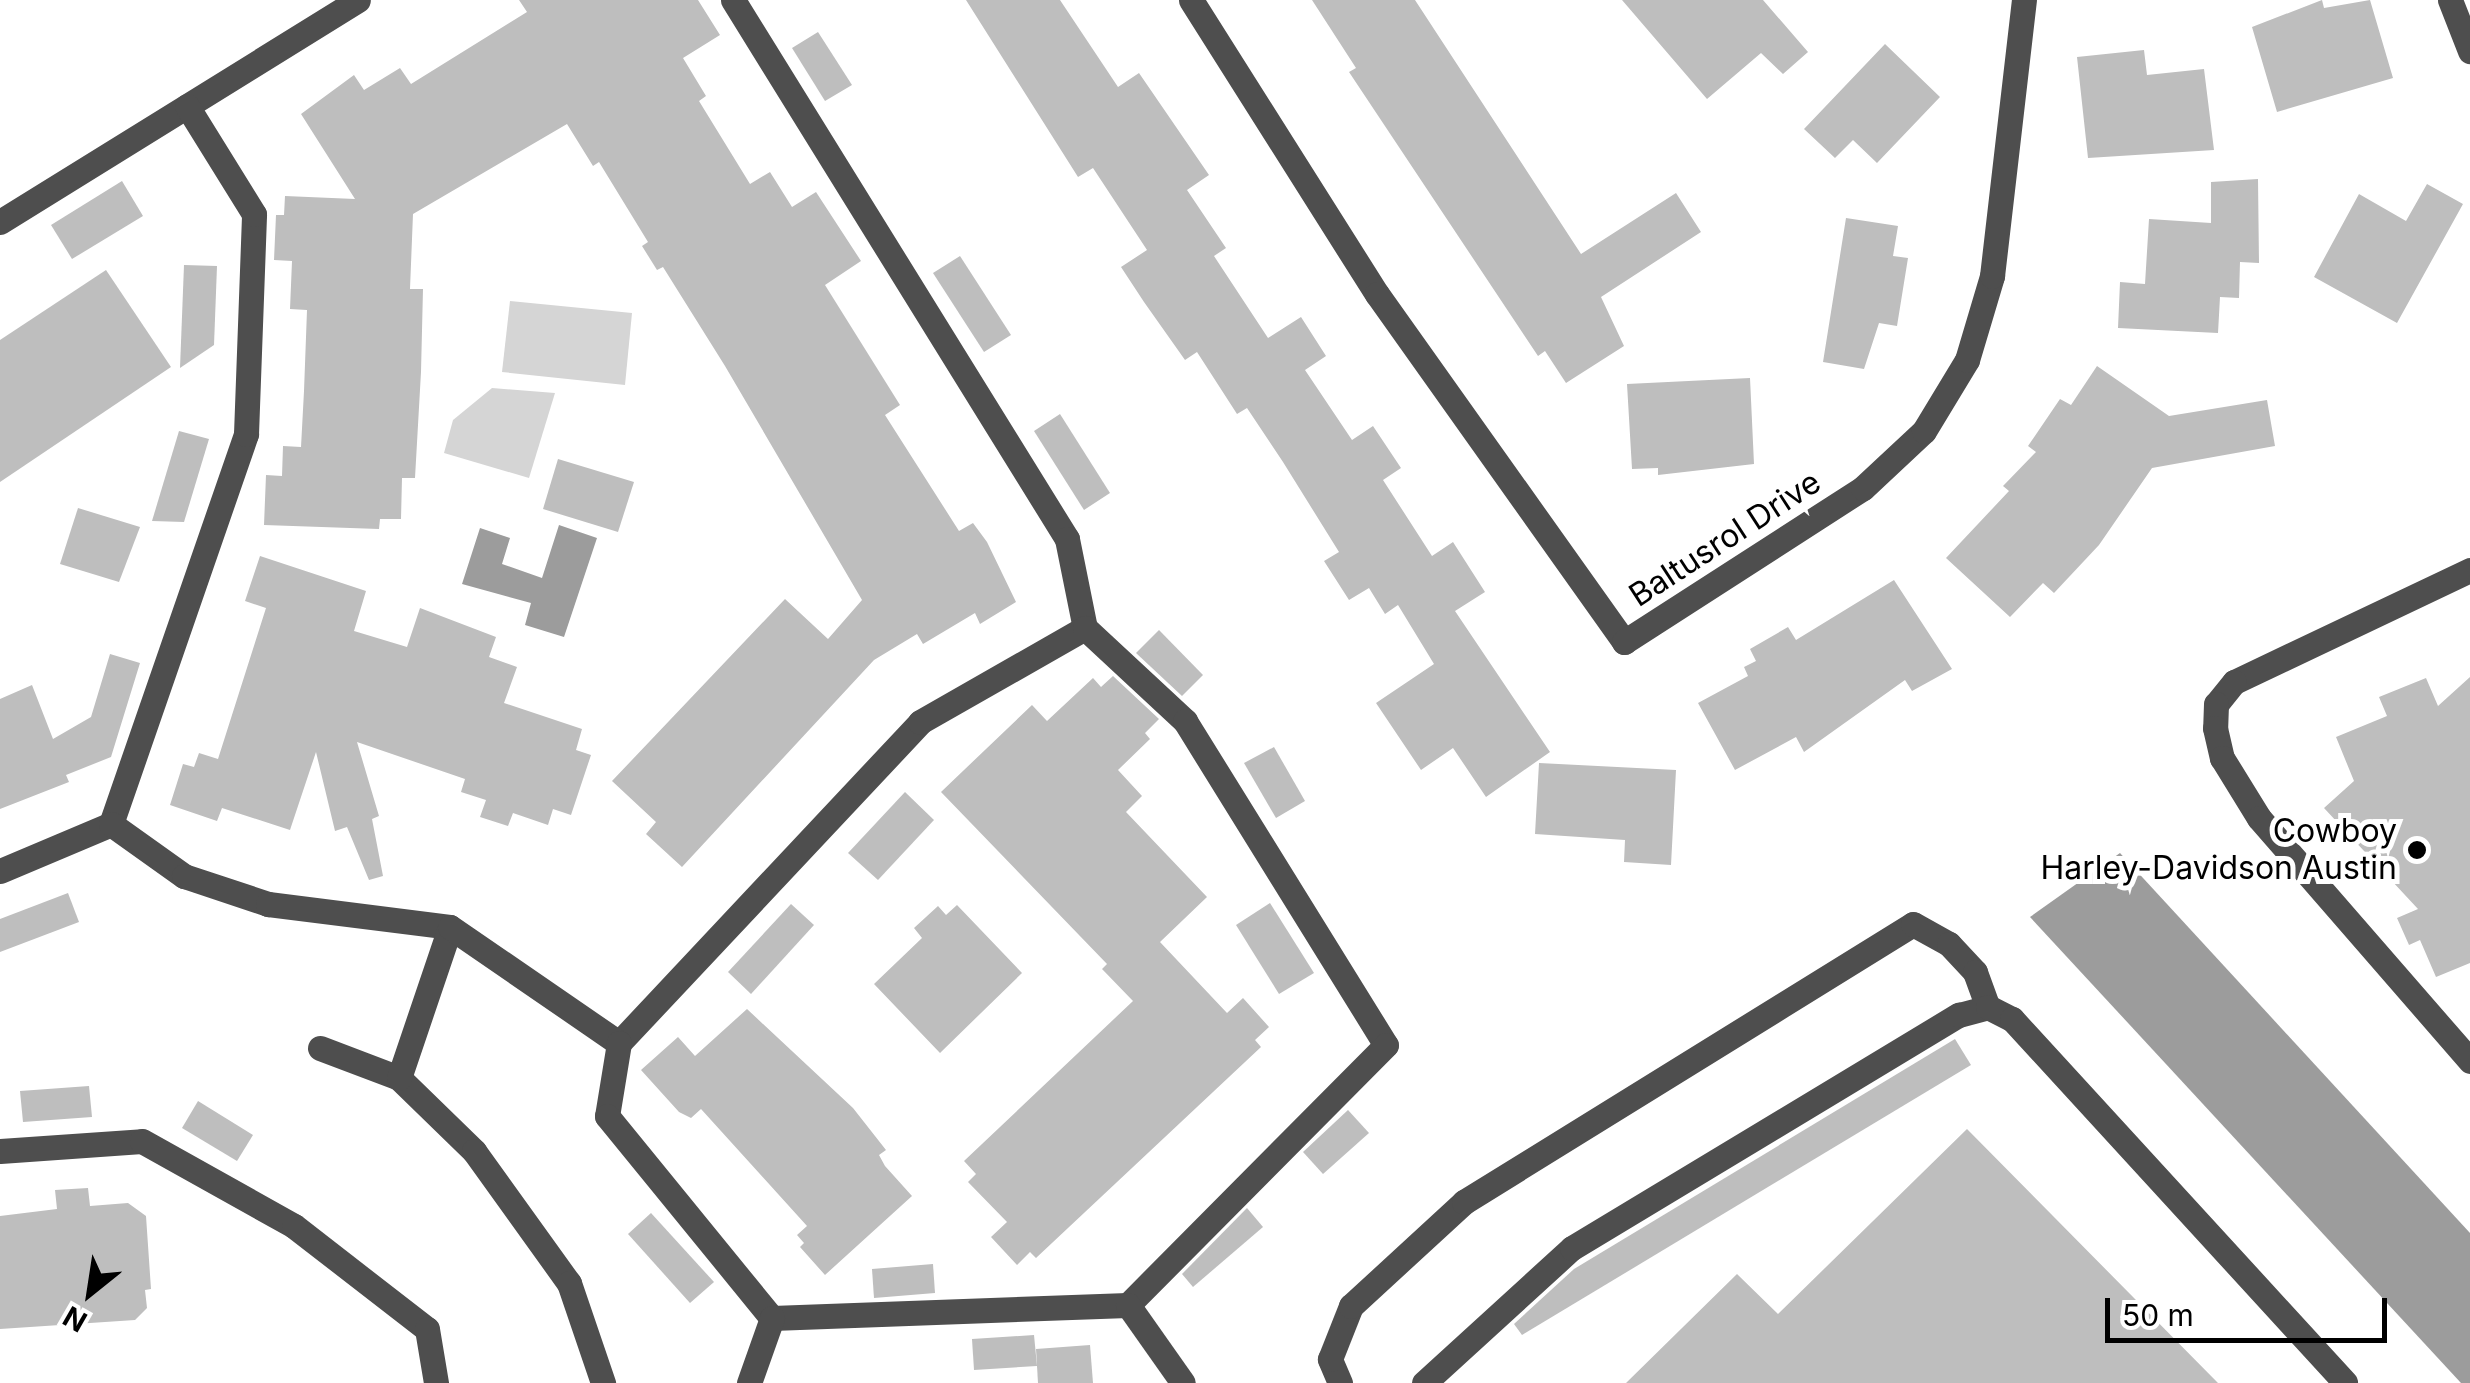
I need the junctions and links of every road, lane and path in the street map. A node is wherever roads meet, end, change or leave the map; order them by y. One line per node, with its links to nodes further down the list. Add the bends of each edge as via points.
1 (358, 0): 7 (street)
2 (733, 0): 10 (street, via 1067,539)
3 (1191, 0): 4 (street, Baltusrol Drive, via 1377,294 1624,642 1863,488 1924,431 1967,360 1992,276)
4 (2024, 0)
5 (2450, 0): 6 (street)
6 (2470, 50)
7 (188, 106): 8 (street); 11 (street, via 254,214 246,434)
8 (0, 222)
9 (2470, 570): 17 (street, via 2234,682 2216,704 2215,728 2222,758 2259,818)
10 (1085, 628): 15 (street, via 920,722); 20 (street, via 1185,721 1386,1045)
11 (111, 824): 12 (street); 13 (street, via 184,876 268,904)
12 (0, 872)
13 (450, 927): 15 (street); 18 (street)
14 (1988, 1008): 26 (street, via 1975,972 1949,944 1913,924 1464,1202 1351,1306 1330,1358); 27 (street, via 1959,1015 1572,1248); 28 (street, via 2012,1019)
15 (619, 1043): 21 (street, via 607,1116)
16 (320, 1048): 18 (street)
17 (2470, 1060)
18 (399, 1078): 23 (street, via 474,1151 569,1282)
19 (0, 1152): 22 (street, via 142,1140 294,1226 427,1330)
20 (1128, 1305): 21 (street); 25 (street)
21 (772, 1318): 24 (street)
22 (436, 1383)
23 (603, 1383)
24 (749, 1383)
25 (1183, 1383)
26 (1340, 1383)
27 (1424, 1383)
28 (2345, 1383)

